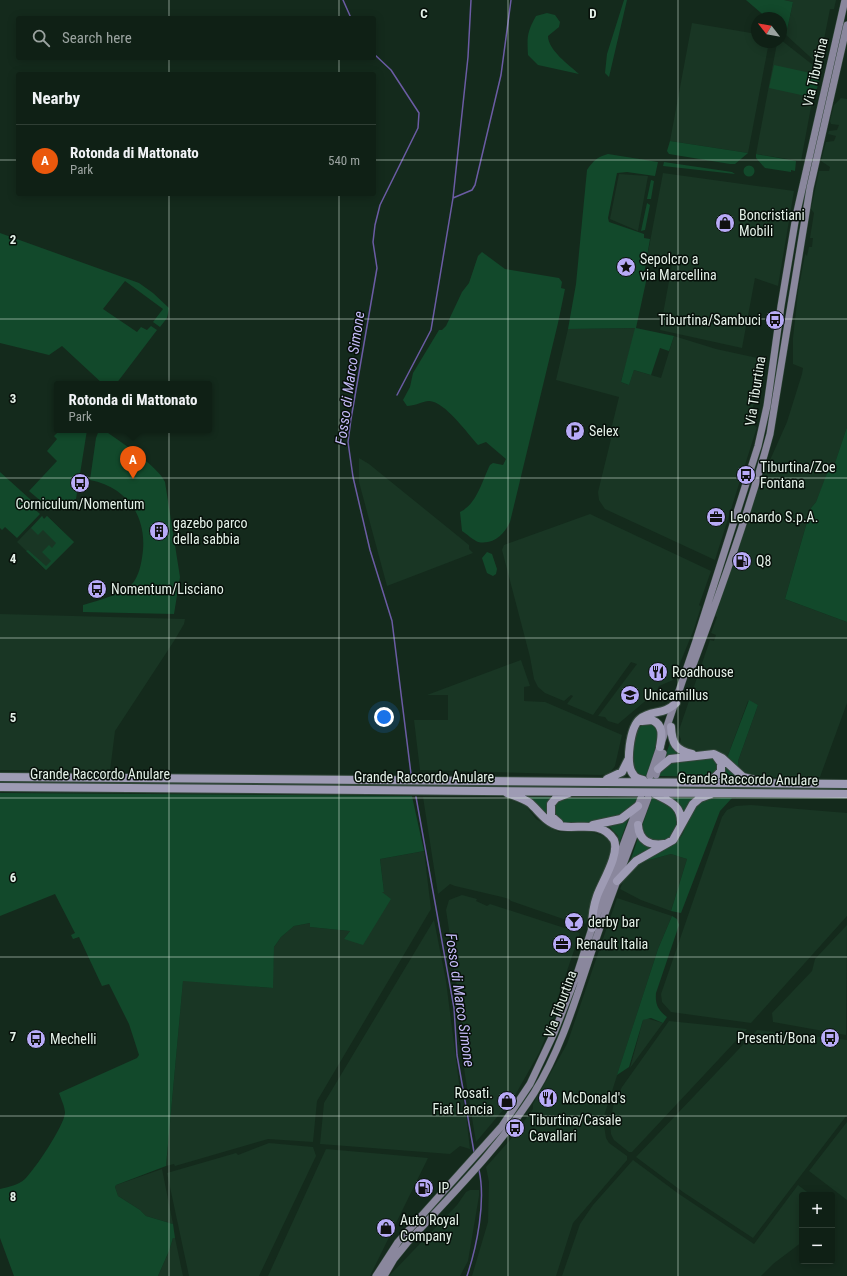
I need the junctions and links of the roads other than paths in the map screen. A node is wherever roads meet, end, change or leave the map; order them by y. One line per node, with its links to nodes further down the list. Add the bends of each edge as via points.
1 (845, 0): 3 (main road, Via Tiburtina, via 796,216 760,437)
2 (847, 25): 5 (main road, Via Tiburtina, via 801,237 770,434 719,594)
3 (676, 703): 4 (highway, via 667,711 642,717); 6 (main road, Via Tiburtina)
4 (636, 724): 6 (highway, via 649,720 658,724 662,732); 9 (highway)
5 (671, 727): 8 (highway, via 676,747); 10 (main road, Via Tiburtina)
6 (660, 747): 10 (main road, Via Tiburtina)
7 (714, 754): 8 (highway); 13 (highway, via 721,762 721,771 712,779); 14 (highway, via 745,778)
8 (694, 755): 10 (highway, via 669,759)
9 (629, 758): 10 (highway, via 630,770 635,776 642,780); 12 (highway, via 622,772)
10 (656, 775): 12 (highway, Grande Raccordo Anulare); 13 (highway, Grande Raccordo Anulare)
11 (0, 777): 12 (highway, Grande Raccordo Anulare)
12 (600, 781)
13 (696, 782): 14 (highway, Grande Raccordo Anulare)
14 (776, 783): 15 (highway, Grande Raccordo Anulare)
15 (847, 784)
16 (0, 786): 17 (highway, Grande Raccordo Anulare)
17 (497, 790): 18 (highway, Grande Raccordo Anulare); 24 (highway, via 526,801 557,826)
18 (575, 791): 21 (highway, Grande Raccordo Anulare); 24 (highway, via 556,798 550,807 555,820)
19 (717, 792): 20 (highway, Grande Raccordo Anulare); 21 (highway, Grande Raccordo Anulare); 26 (highway, via 692,804)
20 (847, 794)
21 (646, 795): 22 (main road); 23 (main road, Via Tiburtina); 26 (highway, via 667,799 677,807 681,817)
22 (638, 806): 25 (highway, via 621,819); 29 (main road)
23 (638, 825): 27 (highway, via 640,836 646,842 656,845); 28 (main road, Via Tiburtina)
24 (572, 826): 25 (highway)
25 (585, 826): 29 (highway, via 607,832 616,845 594,905)
26 (680, 829): 27 (highway, via 675,838)
27 (667, 844): 28 (highway, via 636,861)
28 (618, 881): 31 (main road, Via Tiburtina, via 556,1051 542,1078 523,1109 490,1151 398,1254)
29 (591, 930): 30 (main road, via 554,1033 530,1084 516,1106 484,1145 398,1242)
30 (376, 1276)
31 (384, 1276)

